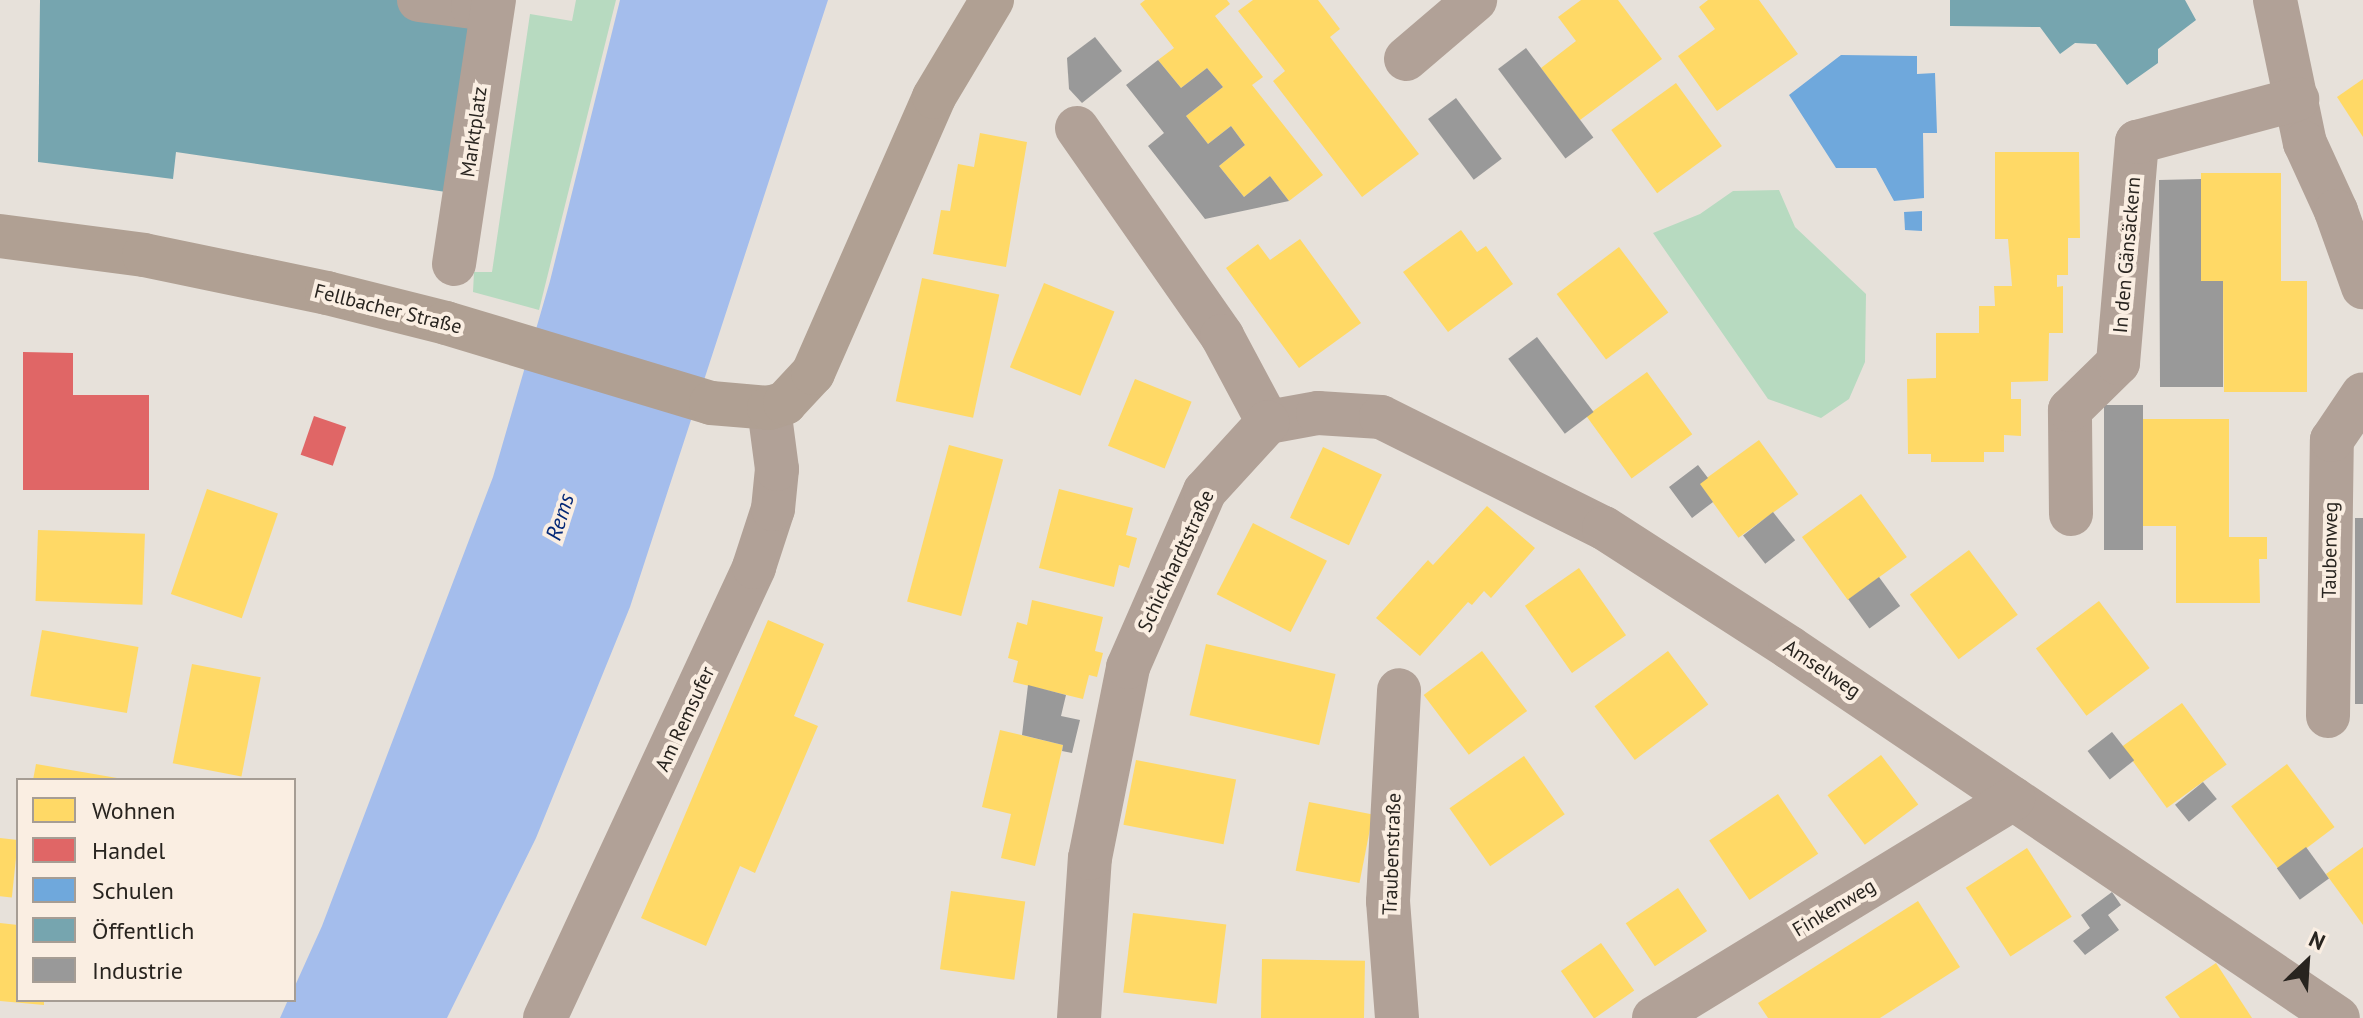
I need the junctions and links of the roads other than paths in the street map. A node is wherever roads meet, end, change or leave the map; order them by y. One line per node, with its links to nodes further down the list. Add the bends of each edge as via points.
1 (419, 0): 2 (street, via 473,7)
2 (474, 0)
3 (494, 0): 11 (street, Marktplatz)
4 (992, 0): 14 (main road, via 934,97 813,373 785,403)
5 (1475, 0): 7 (street)
6 (2275, 0): 8 (street)
7 (1406, 59)
8 (2297, 99): 12 (street, via 2305,143); 16 (street, In den Gänsäckern, via 2137,142 2118,363 2070,410)
9 (1077, 128): 15 (street, via 1222,336)
10 (0, 236): 14 (main road, Fellbacher Straße, via 144,255 337,295)
11 (454, 264)
12 (2363, 287)
13 (2363, 394): 18 (street, Taubenweg, via 2332,440)
14 (755, 408): 20 (street, Am Remsufer, via 777,469 773,509 754,567)
15 (1268, 422): 19 (street, Amselweg, via 1318,413 1381,417 1460,454 1604,528); 21 (street, Schickhardtstraße, via 1205,491 1128,667 1090,858)
16 (2071, 514)
17 (1399, 690): 22 (street, Traubenstraße, via 1388,901)
18 (2328, 716)
19 (2013, 799): 23 (street, Finkenweg); 24 (street, Amselweg)
20 (545, 1018)
21 (1079, 1018)
22 (1397, 1018)
23 (1654, 1018)
24 (2338, 1018)

